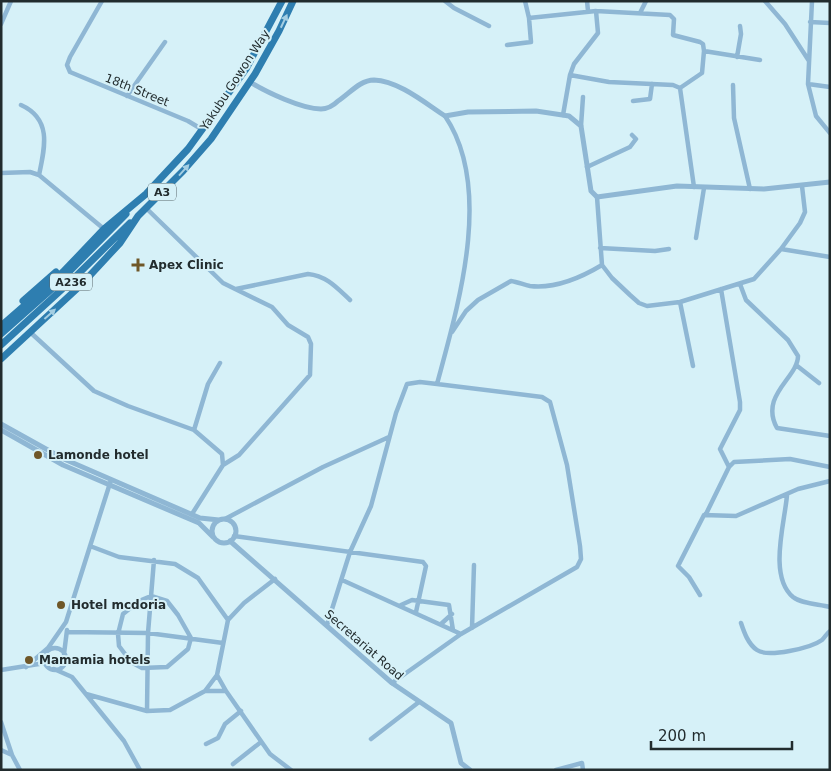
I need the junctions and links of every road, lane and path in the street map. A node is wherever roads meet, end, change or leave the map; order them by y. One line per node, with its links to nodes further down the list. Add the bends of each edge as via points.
1 (11, 1): 16 (street)
2 (102, 1): 33 (street, 18th Street, via 67,65 74,75)
3 (282, 1): 40 (highway, Yakubu Gowon Way / A3, via 254,58)
4 (293, 1): 27 (highway, Yakubu Gowon Way / A3, one-way to 4)
5 (445, 1): 18 (street)
6 (525, 1): 14 (street)
7 (587, 1): 11 (street)
8 (646, 1): 13 (street)
9 (765, 1): 25 (street)
10 (812, 1): 15 (street)
11 (588, 11): 12 (street); 14 (street)
12 (596, 11): 13 (street); 26 (street, via 598,33 574,64)
13 (640, 13): 22 (street, via 670,15 674,19 673,35 700,42)
14 (529, 18): 21 (street, via 531,42)
15 (810, 22): 17 (street); 25 (street)
16 (1, 24)
17 (830, 24)
18 (489, 26)
19 (740, 26): 23 (street)
20 (165, 42): 33 (street)
21 (507, 45)
22 (704, 51): 23 (street); 32 (street, via 702,73)
23 (737, 56): 24 (street)
24 (760, 60)
25 (810, 62): 29 (street)
26 (570, 75): 28 (street, via 608,82); 37 (street)
27 (250, 82): 38 (street, via 322,109 362,83 379,81 408,92); 53 (highway, Yakubu Gowon Way / A3, one-way to 27, via 211,139)
28 (652, 84): 32 (street); 35 (street, via 650,99)
29 (808, 84): 31 (street); 41 (street, via 816,116)
30 (733, 85): 50 (street, via 734,118)
31 (830, 86)
32 (680, 88): 48 (street)
33 (128, 96): 40 (street, 18th Street)
34 (582, 98): 39 (street)
35 (633, 101)
36 (21, 104): 45 (street, via 37,115 44,126)
37 (563, 115): 38 (street, via 478,112); 39 (street, via 576,120)
38 (445, 116): 72 (street, via 456,132 469,189 462,288)
39 (581, 126): 43 (street)
40 (204, 130): 52 (highway, Yakubu Gowon Way / A3)
41 (830, 133)
42 (632, 135): 43 (street, via 636,139 630,147)
43 (587, 167): 51 (street, via 591,191)
44 (1, 173): 45 (street, via 30,172)
45 (39, 175): 55 (street)
46 (830, 182): 47 (street)
47 (802, 186): 50 (street); 60 (street, via 805,212)
48 (694, 187): 49 (street); 51 (street)
49 (704, 188): 50 (street); 56 (street)
50 (750, 190)
51 (597, 197): 58 (street)
52 (134, 204): 55 (highway, Yakubu Gowon Way / A3); 71 (highway, A236, via 116,227 71,271)
53 (146, 208): 54 (highway, Yakubu Gowon Way / A3); 64 (street, via 223,283)
54 (138, 216): 70 (highway, Yakubu Gowon Way / A3, one-way to 54, via 81,285 120,243); 73 (highway, A236)
55 (104, 229): 57 (highway, Yakubu Gowon Way / A3)
56 (696, 238)
57 (86, 248): 68 (highway); 69 (highway, Yakubu Gowon Way / A3)
58 (600, 248): 59 (street, via 654,251); 62 (street)
59 (669, 248)
60 (781, 249): 61 (street); 63 (street, via 759,274)
61 (830, 257)
62 (602, 265): 67 (street, via 642,305); 72 (street, via 581,277 548,284 533,286 511,281 478,300)
63 (740, 284): 65 (street); 76 (street, via 750,304 797,351)
64 (234, 289): 66 (street, via 308,274 325,278); 85 (street, via 272,307 288,325 308,337 311,372 239,455)
65 (722, 289): 67 (street); 86 (street, via 740,402 740,410 720,449)
66 (350, 300)
67 (680, 302): 77 (street)
68 (1, 320)
69 (1, 326)
70 (30, 332): 74 (highway, Yakubu Gowon Way / A3); 82 (street, via 104,397)
71 (1, 334)
72 (450, 334): 79 (street)
73 (1, 345)
74 (1, 359)
75 (220, 363): 82 (street, via 208,384)
76 (796, 365): 78 (street); 83 (street, via 774,403 775,424 783,431)
77 (693, 366)
78 (819, 382)
79 (437, 384): 84 (street, via 412,382 404,388); 115 (street, via 542,397 550,402 567,466 580,546 578,567)
80 (1, 424): 89 (street)
81 (1, 430): 89 (street, via 56,461)
82 (194, 430): 85 (street, via 222,454)
83 (830, 436)
84 (389, 437): 93 (street, via 323,467); 98 (street, via 371,506)
85 (223, 465): 91 (street)
86 (729, 467): 87 (street, via 737,461 780,459); 92 (street)
87 (830, 467)
88 (830, 481): 90 (street)
89 (110, 482): 91 (street); 95 (street, via 199,523); 97 (street)
90 (787, 495): 92 (street, via 736,516); 107 (street, via 779,549 783,580 792,596 800,601)
91 (192, 514): 93 (street, via 205,520)
92 (706, 514): 103 (street, via 678,566)
93 (222, 520): 94 (street, via 234,525); 95 (street, via 212,528)
94 (234, 536): 96 (street); 98 (street)
95 (213, 537): 96 (street, via 220,542)
96 (230, 541): 101 (street, Secretariat Road)
97 (90, 546): 99 (street, via 119,557); 111 (street)
98 (350, 552): 102 (street); 105 (street, via 423,562 426,566)
99 (154, 560): 104 (street); 110 (street, via 175,564 198,578)
100 (474, 565): 115 (street)
101 (275, 579): 110 (street); 114 (street, Secretariat Road)
102 (342, 580): 106 (street); 114 (street)
103 (700, 595)
104 (151, 596): 119 (street); 120 (street, via 123,614); 122 (street, via 167,601)
105 (419, 600): 106 (street); 108 (street); 109 (street, via 449,605)
106 (401, 605): 108 (street)
107 (830, 608)
108 (416, 612): 113 (street)
109 (452, 614): 113 (street); 116 (street)
110 (228, 620): 123 (street)
111 (66, 622): 118 (street); 124 (street)
112 (741, 623): 117 (street, via 756,650 765,654 814,644)
113 (441, 624): 116 (street)
114 (327, 625): 134 (street, Secretariat Road)
115 (472, 628): 121 (street)
116 (453, 630): 121 (street)
117 (830, 631)
118 (67, 632): 120 (street); 125 (street)
119 (148, 633): 120 (street); 122 (street); 129 (street)
120 (118, 634): 129 (street, via 119,646 130,662 142,668)
121 (460, 634): 134 (street)
122 (191, 638): 123 (street); 129 (street, via 188,649 167,667)
123 (223, 643): 132 (street)
124 (45, 652): 125 (street, via 55,648); 126 (street); 128 (street)
125 (64, 654): 127 (street)
126 (45, 663): 128 (street); 130 (street)
127 (64, 664): 130 (street); 133 (street)
128 (26, 667): 131 (street)
129 (148, 667): 139 (street)
130 (54, 669): 133 (street)
131 (1, 670)
132 (217, 675): 135 (street); 136 (street)
133 (72, 677): 137 (street)
134 (392, 683): 138 (street, Secretariat Road)
135 (204, 691): 136 (street); 139 (street, via 170,710)
136 (226, 691): 140 (street)
137 (86, 694): 139 (street); 150 (street, via 124,741)
138 (419, 702): 142 (street); 151 (street, Secretariat Road, via 451,723 461,763)
139 (146, 711)
140 (241, 711): 143 (street); 144 (street, via 225,724 218,738)
141 (1, 722): 146 (street)
142 (371, 739)
143 (261, 742): 147 (street); 148 (street)
144 (206, 744)
145 (1, 750): 146 (street)
146 (12, 755): 149 (street)
147 (233, 764)
148 (289, 769)
149 (20, 770)
150 (140, 770)
151 (470, 770)
152 (556, 770): 153 (street, via 582,762)
153 (583, 770)

